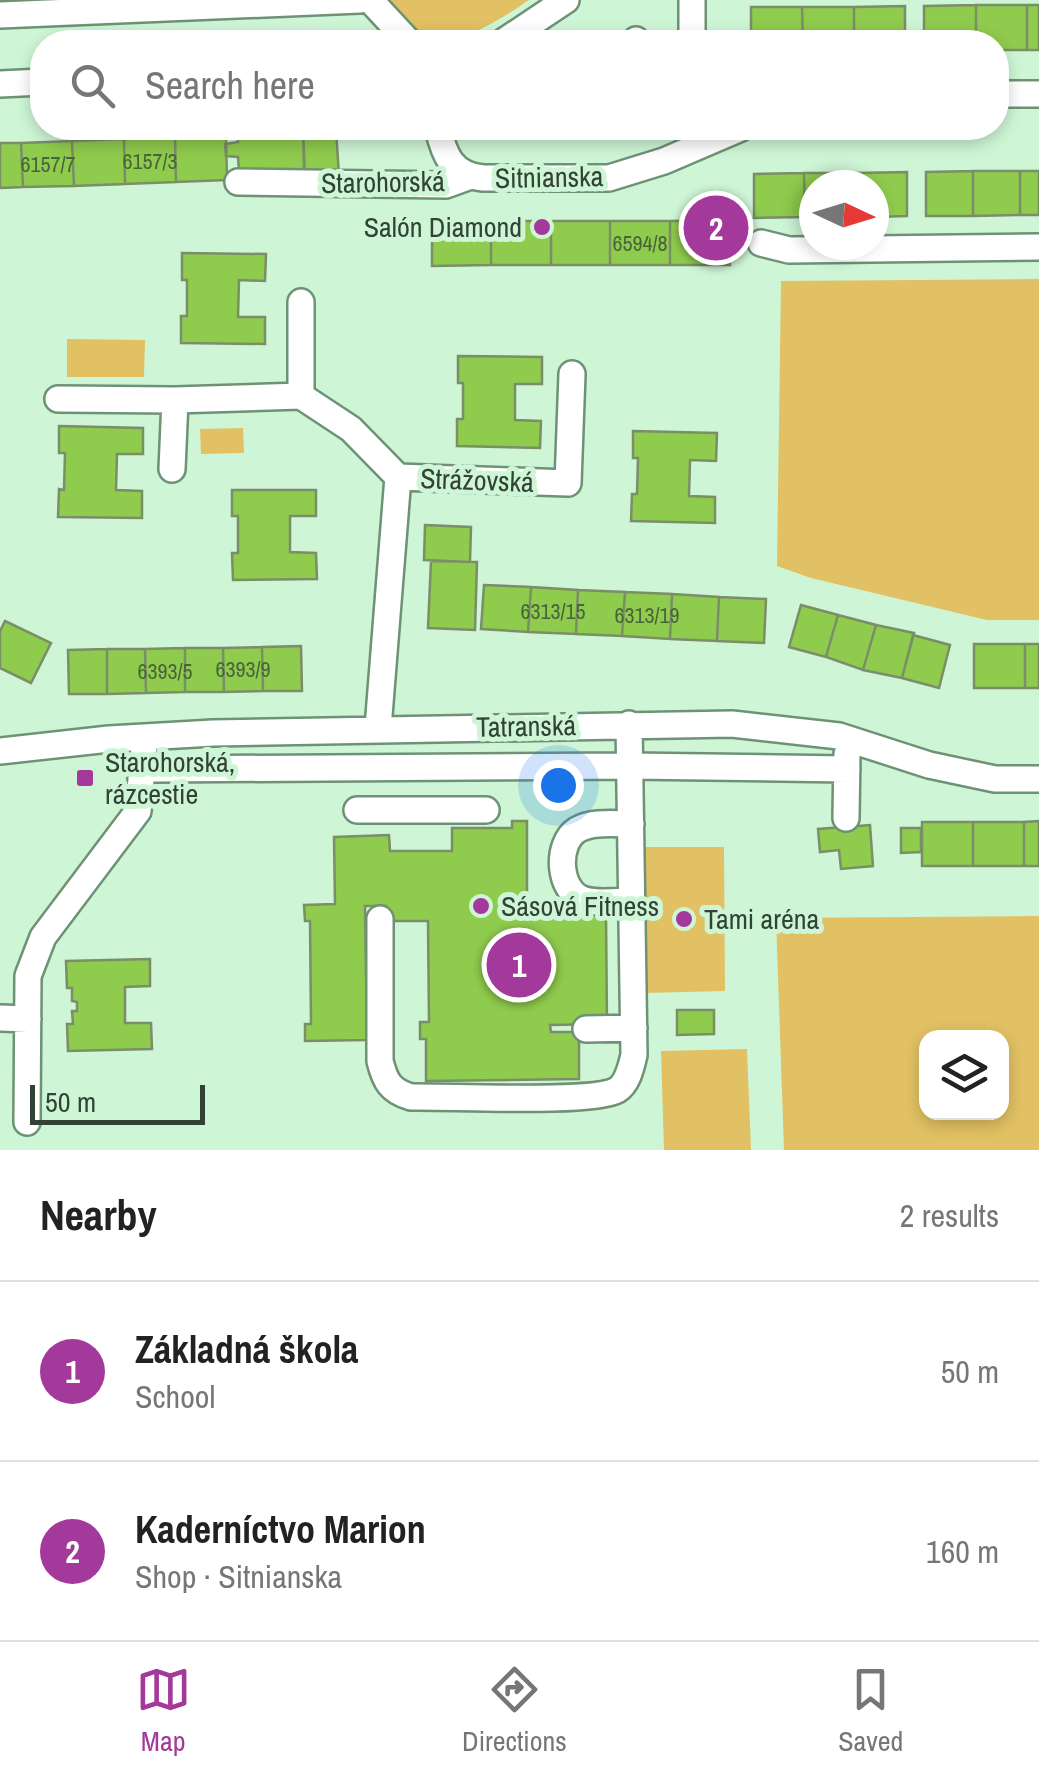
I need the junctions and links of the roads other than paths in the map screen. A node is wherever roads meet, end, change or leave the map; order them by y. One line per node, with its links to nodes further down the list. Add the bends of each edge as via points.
1 (360, 0): 5 (street)
2 (370, 0): 6 (street)
3 (566, 0): 7 (street)
4 (692, 1): 8 (street)
5 (0, 15)
6 (398, 30)
7 (521, 30)
8 (692, 30)
9 (30, 83): 10 (street)
10 (0, 84)
11 (1009, 94): 12 (street)
12 (1039, 94)
13 (443, 140): 15 (street, Starohorská, via 454,168)
14 (698, 140): 15 (street, Sitnianska, via 664,161 609,178)
15 (468, 176): 16 (street, Starohorská, via 446,185)
16 (238, 182)
17 (761, 243): 18 (street, via 788,250)
18 (1039, 247)
19 (301, 302): 21 (street)
20 (572, 374): 25 (street, Strážovská, via 568,483)
21 (301, 396): 23 (street); 25 (street, Strážovská, via 351,429)
22 (58, 398): 23 (street)
23 (175, 400): 24 (street)
24 (172, 470)
25 (398, 477): 27 (street, Strážovská)
26 (629, 724): 28 (street, Tatranská); 31 (street, Tatranská, via 787,728); 34 (street)
27 (378, 728): 28 (street, Tatranská); 29 (street, Tatranská)
28 (433, 728): 33 (street)
29 (345, 729): 30 (street, Tatranská); 35 (street)
30 (145, 737): 32 (street, Tatranská); 47 (street, via 138,811 43,937 28,976)
31 (848, 739): 37 (street); 38 (street, Tatranská, via 955,772)
32 (2, 749)
33 (432, 766): 34 (street); 35 (street); 40 (street)
34 (630, 766): 37 (street); 43 (street)
35 (345, 767): 36 (street)
36 (156, 769)
37 (847, 769): 42 (street)
38 (1039, 779)
39 (357, 810): 40 (street)
40 (432, 810): 41 (street)
41 (486, 810)
42 (846, 818)
43 (631, 824): 44 (street); 44 (street, via 586,825 572,833 563,877 572,894 586,901)
44 (632, 901): 49 (street)
45 (380, 920): 49 (street, via 380,1061 385,1082 400,1094 602,1094 619,1089 629,1075)
46 (0, 1018): 47 (street)
47 (28, 1018): 50 (street)
48 (586, 1028): 49 (street)
49 (634, 1028)
50 (28, 1122)

